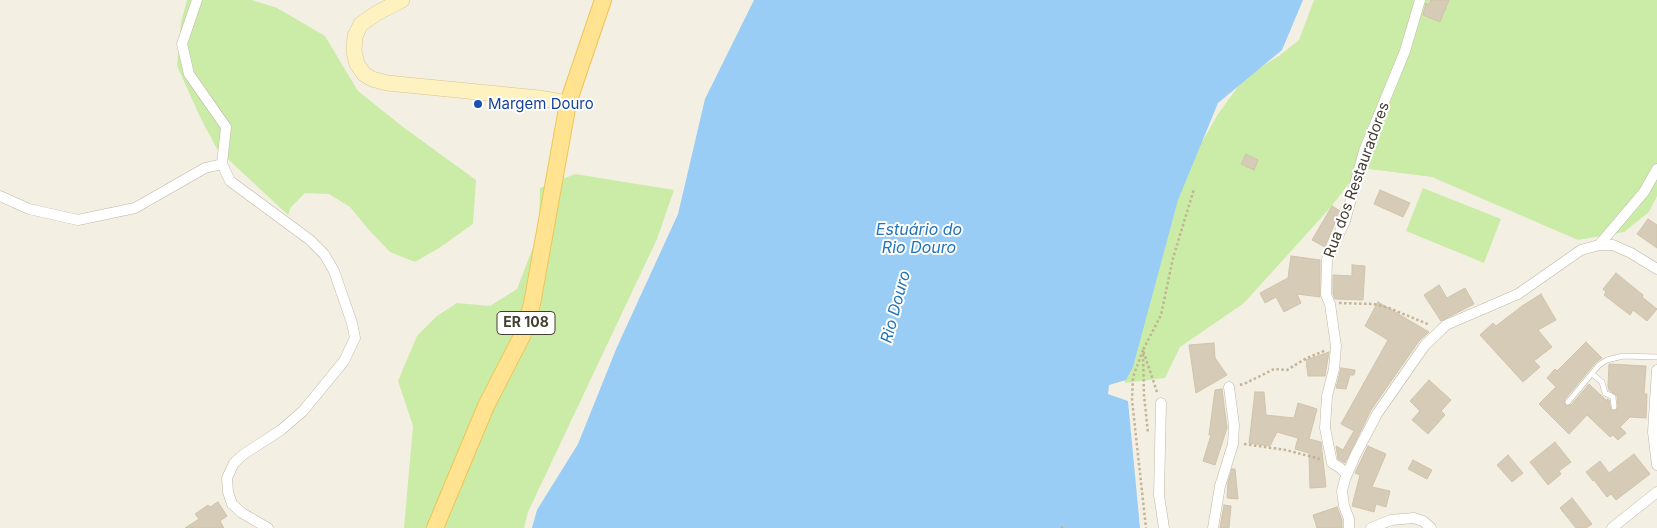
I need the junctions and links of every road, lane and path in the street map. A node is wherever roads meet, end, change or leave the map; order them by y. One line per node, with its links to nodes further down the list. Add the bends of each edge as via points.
1 (197, 0): 6 (street, via 182,44 189,74 226,127)
2 (402, 0): 5 (main road, via 361,24 355,36 357,64 372,79)
3 (603, 0): 5 (main road, ER 108)
4 (1420, 0): 12 (street, Rua dos Restauradores, via 1405,51 1364,151 1345,221 1327,259 1326,295)
5 (568, 103): 29 (main road, ER 108, via 532,304 523,334 486,406)
6 (222, 164): 9 (street, via 206,168 135,208 78,220 29,209); 28 (street, via 230,180 324,254 334,271 355,338 344,361 303,411 234,463 227,478 232,504)
7 (1657, 169): 10 (street, via 1644,192)
8 (1194, 190): 15 (path, via 1173,258 1161,315)
9 (0, 196)
10 (1599, 245): 11 (street, via 1613,245); 13 (street, via 1581,250 1518,294)
11 (1657, 269)
12 (1330, 304): 13 (path, via 1374,304); 14 (street, Rua dos Restauradores)
13 (1441, 330): 26 (street, via 1425,345 1377,414)
14 (1336, 346): 19 (path, via 1287,370 1274,369 1246,384); 24 (street, Rua dos Restauradores, via 1325,428)
15 (1143, 350): 21 (path); 30 (path, via 1133,377 1132,400)
16 (1657, 358): 18 (lane, via 1614,357)
17 (1657, 370): 25 (street, via 1653,432)
18 (1592, 374): 20 (lane); 22 (lane, via 1602,382 1605,394 1613,397)
19 (1228, 387): 23 (street, via 1234,425)
20 (1568, 402)
21 (1161, 403): 31 (street, via 1159,495)
22 (1614, 407)
23 (1233, 444): 24 (path, via 1286,450); 32 (street, via 1220,486)
24 (1332, 463): 26 (street)
25 (1657, 464)
26 (1347, 474): 33 (street, via 1342,491)
27 (1657, 492): 36 (street)
28 (265, 528)
29 (436, 528)
30 (1146, 528)
31 (1164, 528)
32 (1213, 528)
33 (1349, 528)
34 (1371, 528): 35 (street, via 1391,520 1414,518)
35 (1432, 528)
36 (1612, 528)

